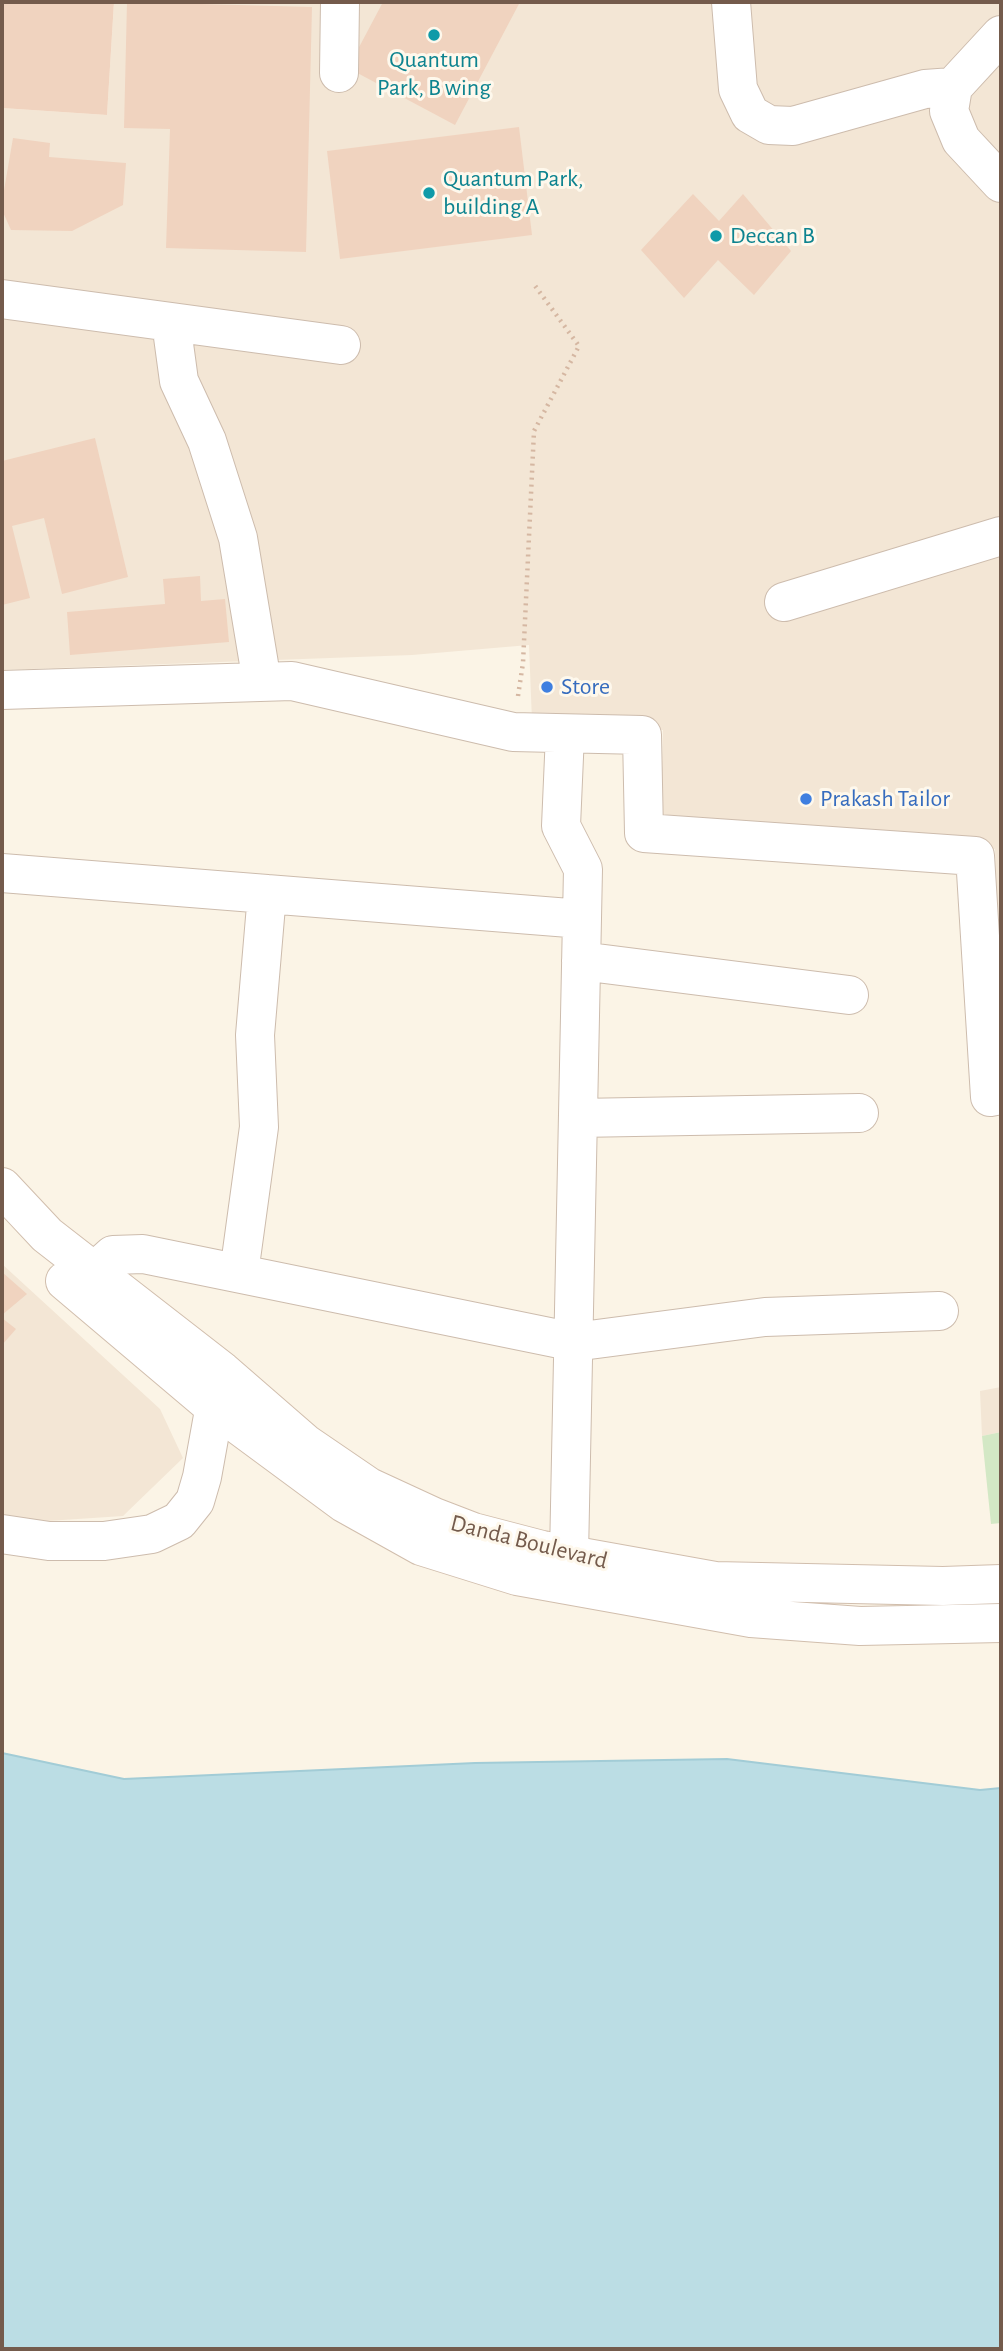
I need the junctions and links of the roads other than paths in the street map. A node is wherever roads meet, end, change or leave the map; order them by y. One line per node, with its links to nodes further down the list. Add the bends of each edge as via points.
1 (340, 2): 4 (street)
2 (731, 2): 5 (street, via 738,89 750,114 769,125 793,126 925,89)
3 (1001, 35): 5 (street)
4 (339, 73)
5 (953, 88): 6 (street, via 949,111 961,140)
6 (1001, 183)
7 (2, 299): 8 (street)
8 (171, 322): 9 (street); 12 (street, via 178,380 207,441 238,538)
9 (341, 345)
10 (1001, 536): 11 (street)
11 (783, 602)
12 (262, 682): 13 (street); 14 (street, via 292,681 513,732)
13 (2, 690)
14 (565, 734): 17 (street, via 561,825 583,869); 20 (street, via 642,736 644,833 975,856)
15 (2, 873): 16 (street)
16 (267, 894): 17 (street); 26 (street, via 255,1035 260,1127)
17 (582, 919): 18 (street)
18 (581, 961): 19 (street); 22 (street)
19 (849, 995)
20 (995, 1096)
21 (859, 1113): 22 (street)
22 (578, 1118): 28 (street)
23 (2, 1187): 25 (street, via 47,1235)
24 (2, 1221): 29 (street, via 54,1271)
25 (94, 1272): 26 (street, via 113,1255 143,1254); 29 (street)
26 (239, 1273): 28 (street)
27 (939, 1311): 28 (street, via 765,1317)
28 (574, 1342): 31 (street)
29 (218, 1389): 30 (street, via 195,1501 179,1521 152,1534 104,1542); 31 (street, via 344,1503 421,1546 517,1576)
30 (2, 1534)
31 (567, 1570): 32 (street, Danda Boulevard); 34 (street, via 751,1618)
32 (805, 1583): 33 (street, Danda Boulevard); 34 (street)
33 (994, 1585): 35 (street)
34 (802, 1622): 35 (street)
35 (995, 1624)

